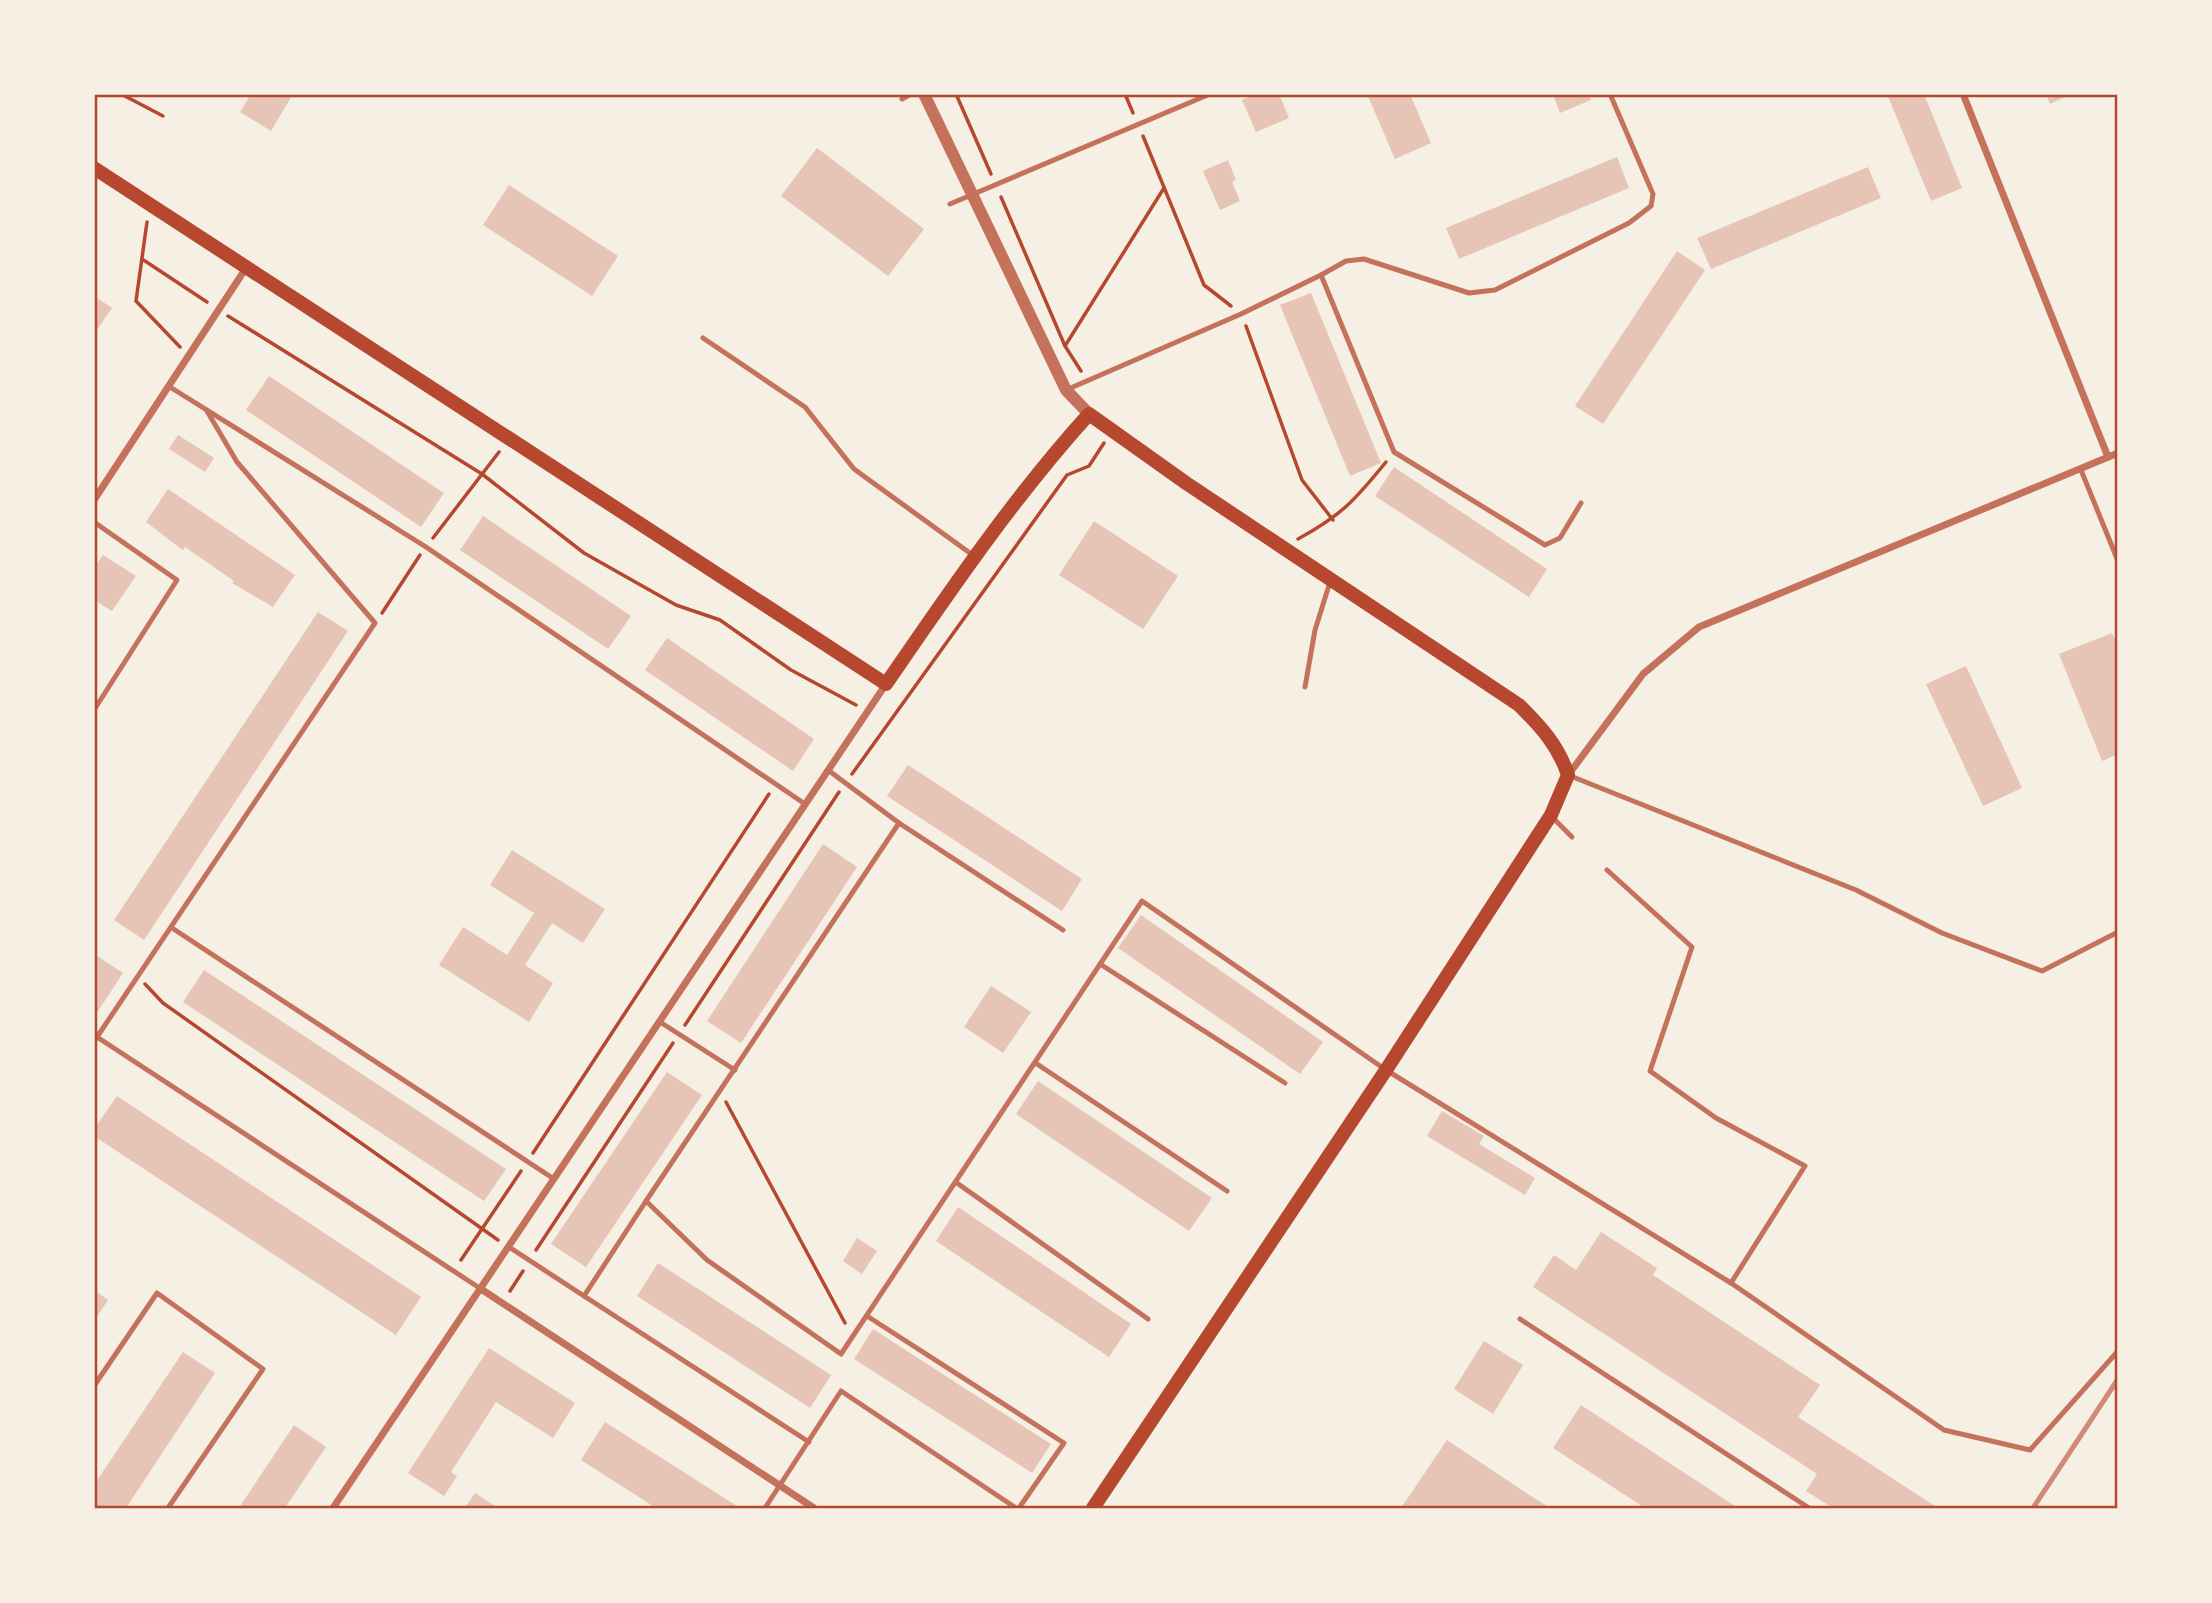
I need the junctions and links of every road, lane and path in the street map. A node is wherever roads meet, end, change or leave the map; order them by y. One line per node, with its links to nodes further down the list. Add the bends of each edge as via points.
1 (121, 94): 10 (path)
2 (911, 94): 9 (lane)
3 (924, 94): 15 (street)
4 (956, 94): 13 (path)
5 (1125, 94): 11 (path)
6 (1210, 94): 11 (lane)
7 (1610, 94): 20 (lane, via 1653,194 1651,206 1629,223 1495,290 1469,292 1364,259 1346,261)
8 (1963, 94): 35 (street)
9 (902, 99)
10 (163, 116)
11 (1139, 126): 13 (lane); 14 (path)
12 (94, 168): 16 (main road)
13 (995, 184): 15 (lane); 24 (path)
14 (1164, 188): 22 (path, via 1205,285); 24 (path)
15 (970, 194): 17 (lane); 28 (street)
16 (149, 203): 18 (path); 19 (main road)
17 (950, 204)
18 (142, 259): 21 (path); 25 (path, via 136,301)
19 (246, 268): 21 (street); 32 (main road)
20 (1321, 275): 22 (lane); 33 (lane)
21 (219, 310): 25 (street); 37 (path)
22 (1241, 314): 26 (lane); 40 (path, via 1302,480)
23 (704, 338): 44 (lane, via 805,407 854,469)
24 (1065, 346): 26 (path)
25 (189, 357): 27 (street)
26 (1086, 379): 28 (lane)
27 (170, 387): 29 (lane); 38 (street)
28 (1066, 390): 30 (street)
29 (207, 411): 43 (lane); 47 (lane, via 237,462)
30 (1089, 414): 31 (main road); 44 (main road, via 1042,465)
31 (1112, 431): 46 (main road); 54 (path, via 1088,466 1067,475)
32 (508, 439): 37 (path); 48 (main road)
33 (1394, 452): 39 (lane, via 1545,545 1560,538); 40 (path)
34 (2118, 453): 35 (street)
35 (2108, 457): 36 (street)
36 (2081, 470): 45 (lane); 53 (street, via 1699,627 1643,674)
37 (482, 474): 43 (path); 51 (path, via 606,567 676,605 720,620 791,670)
38 (94, 499)
39 (1581, 503)
40 (1333, 520): 42 (path)
41 (94, 523): 50 (lane, via 177,580)
42 (1296, 540)
43 (426, 547): 47 (path); 55 (lane)
44 (974, 556): 48 (main road)
45 (2118, 561)
46 (1331, 579): 49 (lane, via 1315,630); 53 (main road, via 1518,705 1546,732)
47 (374, 623): 61 (lane)
48 (886, 684): 51 (street)
49 (1305, 687)
50 (94, 710)
51 (867, 711): 52 (street)
52 (828, 770): 54 (lane); 56 (street)
53 (1568, 775): 57 (main road); 63 (lane, via 1856,890 1942,933 2042,971)
54 (846, 783): 58 (lane); 67 (path)
55 (775, 784): 56 (lane); 74 (path)
56 (805, 804): 66 (street)
57 (1551, 815): 59 (lane); 71 (main road)
58 (899, 823): 62 (lane); 70 (lane)
59 (1572, 837)
60 (1607, 870): 83 (lane, via 1692,947 1650,1071 1716,1118 1805,1166)
61 (172, 928): 65 (lane); 74 (lane)
62 (1063, 930)
63 (2118, 932)
64 (1100, 964): 69 (lane); 71 (lane, via 1142,901); 72 (lane)
65 (139, 977): 68 (lane); 79 (path, via 163,1003)
66 (660, 1021): 67 (lane); 75 (street)
67 (679, 1034): 70 (lane); 81 (path)
68 (96, 1039): 82 (lane)
69 (1037, 1064): 76 (lane); 77 (lane)
70 (735, 1070): 73 (lane)
71 (1386, 1070): 83 (lane); 100 (main road)
72 (1284, 1083)
73 (720, 1090): 78 (lane); 90 (path)
74 (527, 1161): 75 (lane); 79 (path)
75 (554, 1179): 80 (street)
76 (957, 1183): 87 (lane); 88 (lane)
77 (1227, 1191)
78 (646, 1201): 85 (lane); 90 (lane, via 707,1259 841,1354)
79 (483, 1229): 80 (path); 82 (path)
80 (509, 1247): 81 (lane); 84 (street)
81 (529, 1261): 85 (lane); 86 (path)
82 (453, 1270): 84 (lane)
83 (1731, 1283): 91 (lane, via 1944,1430 2030,1450)
84 (481, 1289): 86 (street); 96 (street)
85 (584, 1296): 93 (lane)
86 (502, 1303): 94 (street)
87 (867, 1315): 90 (lane); 99 (lane, via 1064,1443)
88 (1148, 1319)
89 (1520, 1319): 101 (lane)
90 (853, 1336)
91 (2118, 1351)
92 (94, 1386): 95 (lane, via 157,1293 263,1369)
93 (809, 1442): 94 (lane); 99 (lane, via 841,1391)
94 (782, 1486): 97 (lane); 98 (street)
95 (168, 1508)
96 (333, 1508)
97 (765, 1508)
98 (814, 1508)
99 (1018, 1508)
100 (1093, 1508)
101 (1809, 1508)

